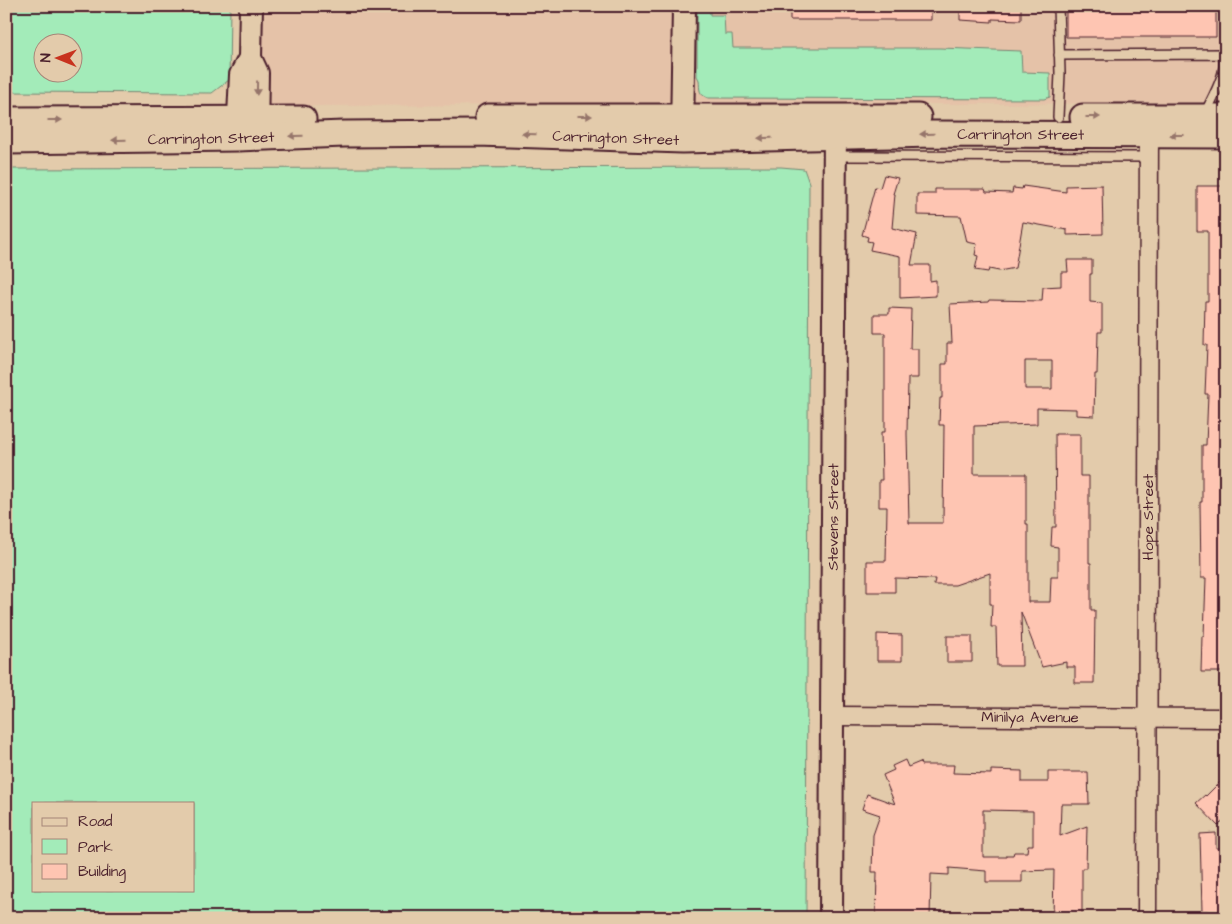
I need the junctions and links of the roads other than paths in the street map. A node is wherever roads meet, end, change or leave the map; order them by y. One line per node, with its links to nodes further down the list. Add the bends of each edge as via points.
1 (251, 6): 9 (street, via 250,58 257,73)
2 (684, 6): 8 (street)
3 (1058, 7): 4 (lane)
4 (1059, 55): 5 (lane); 6 (lane, via 1223,55 1224,68)
5 (1058, 117): 11 (main road, Carrington Street); 12 (main road, Carrington Street, one-way to 12)
6 (1215, 117): 12 (main road, Carrington Street)
7 (6, 120): 9 (main road, Carrington Street, one-way to 9)
8 (682, 128): 9 (main road, Carrington Street); 11 (main road, Carrington Street)
9 (247, 129): 13 (main road, Carrington Street, one-way to 13)
10 (1226, 135): 12 (main road, Carrington Street, one-way to 12)
11 (835, 136): 12 (main road, Carrington Street); 14 (street, Stevens Street)
12 (1149, 136): 15 (street, Hope Street)
13 (6, 141)
14 (832, 716): 15 (street, Minilya Avenue); 17 (street, Stevens Street)
15 (1148, 718): 16 (street, Minilya Avenue); 18 (street, Hope Street)
16 (1226, 718)
17 (831, 918)
18 (1147, 918)

